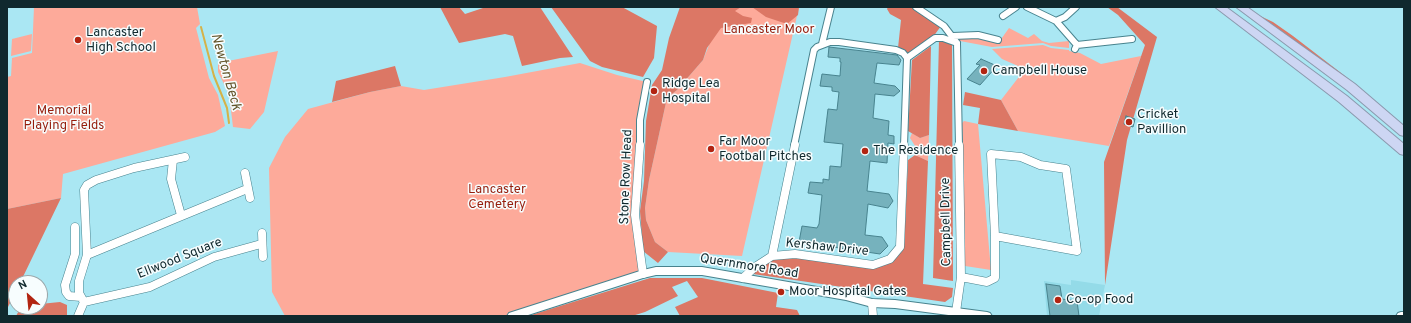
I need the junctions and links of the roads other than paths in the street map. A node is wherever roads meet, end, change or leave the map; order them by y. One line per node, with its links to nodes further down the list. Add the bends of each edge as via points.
1 (831, 7): 14 (street, Kershaw Drive)
2 (916, 7): 10 (street, via 944,26)
3 (1016, 7): 8 (street)
4 (1027, 7): 9 (street)
5 (1076, 7): 9 (street)
6 (1220, 7): 18 (highway, via 1343,99)
7 (1241, 7): 17 (highway, via 1351,87)
8 (1003, 16)
9 (1056, 22): 11 (street, via 1076,47)
10 (952, 36): 12 (street, via 978,35); 13 (street)
11 (1132, 39)
12 (998, 40)
13 (957, 43): 15 (street, via 935,38); 33 (street, Campbell Drive)
14 (822, 44): 15 (street, via 839,42 896,50); 30 (street, Kershaw Drive, via 814,50)
15 (907, 58): 30 (street, Kershaw Drive, via 900,247 890,260 873,265 795,254)
16 (647, 82): 32 (street, Stone Row Head, via 640,120 635,215)
17 (1404, 132)
18 (1404, 151)
19 (185, 156): 20 (street)
20 (173, 160): 24 (street, via 171,179); 29 (street, via 121,172 87,185 84,190)
21 (246, 173): 22 (street)
22 (247, 189): 23 (street); 24 (street)
23 (250, 198)
24 (181, 215): 29 (street)
25 (75, 227): 35 (street, via 75,254 65,285 69,296)
26 (262, 232): 28 (street)
27 (995, 236): 27 (street, via 991,154 1021,157 1040,165 1066,169 1077,250); 33 (street, via 995,278 987,282)
28 (262, 244): 31 (street); 35 (street, Ellwood Square, via 214,257 150,287)
29 (87, 255): 35 (street, via 79,281 79,293)
30 (772, 256): 34 (street, Kershaw Drive)
31 (263, 257)
32 (643, 274): 34 (street, Quernmore Road, via 702,272); 39 (street, Quernmore Road)
33 (960, 277): 37 (street, Campbell Drive)
34 (743, 278): 36 (street, Quernmore Road)
35 (83, 300): 38 (street)
36 (872, 303): 37 (street, Quernmore Road); 40 (street)
37 (956, 312): 41 (street, Quernmore Road)
38 (78, 316)
39 (512, 316)
40 (873, 316)
41 (987, 316)
42 (1401, 316): 43 (street)
43 (1404, 316)

